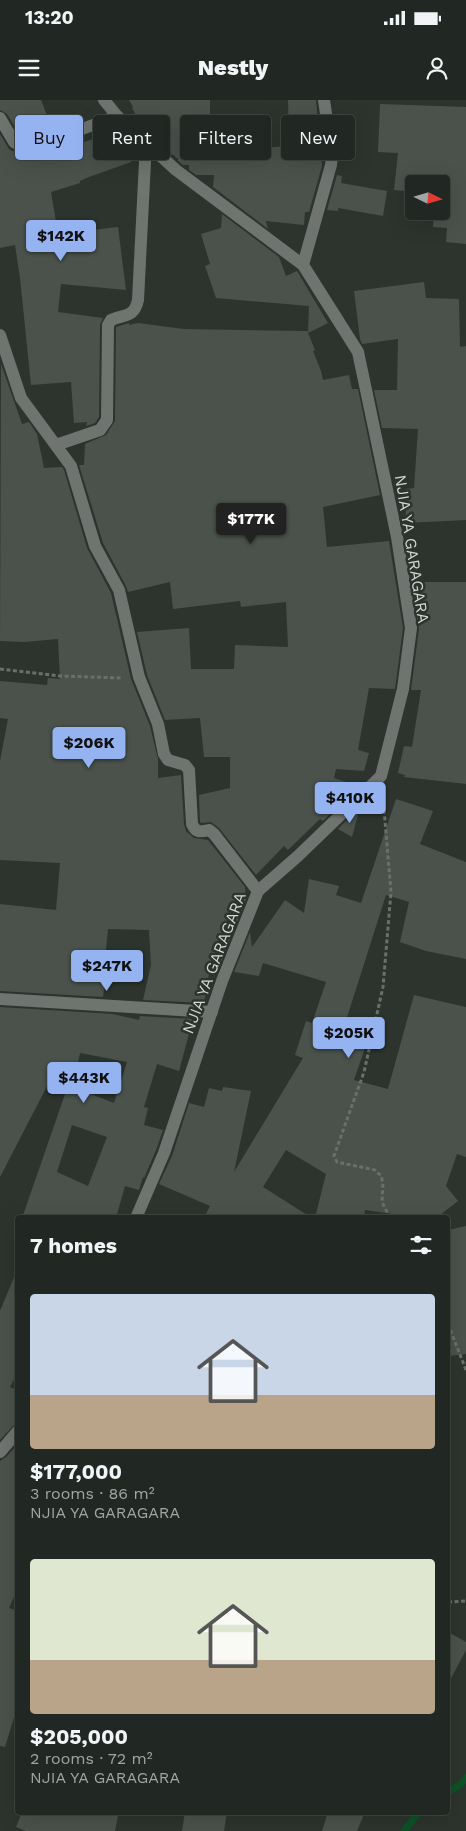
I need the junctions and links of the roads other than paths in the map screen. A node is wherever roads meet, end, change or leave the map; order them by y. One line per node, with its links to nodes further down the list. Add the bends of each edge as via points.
1 (104, 100): 3 (street, NJIA YA GARAGARA)
2 (324, 100): 8 (street, via 332,155)
3 (116, 115)
4 (0, 118): 5 (street, via 14,142 24,148)
5 (93, 125)
6 (145, 160): 10 (street, via 138,300 136,309 111,320 108,325 107,420 100,430)
7 (165, 160): 8 (street, NJIA YA GARAGARA)
8 (303, 265): 11 (street, NJIA YA GARAGARA, via 358,352 397,537 411,628 403,689 381,776)
9 (0, 335): 10 (street, via 21,398)
10 (56, 444): 11 (street, via 71,466 95,546 119,590 139,677 158,724 164,754 168,760 185,765 189,770 194,829 199,832 209,830 214,834)
11 (258, 891): 13 (street, NJIA YA GARAGARA)
12 (0, 999): 13 (street)
13 (212, 1012): 14 (street, NJIA YA GARAGARA, via 164,1153)
14 (137, 1215)
15 (15, 1434): 16 (street)
16 (0, 1452)

